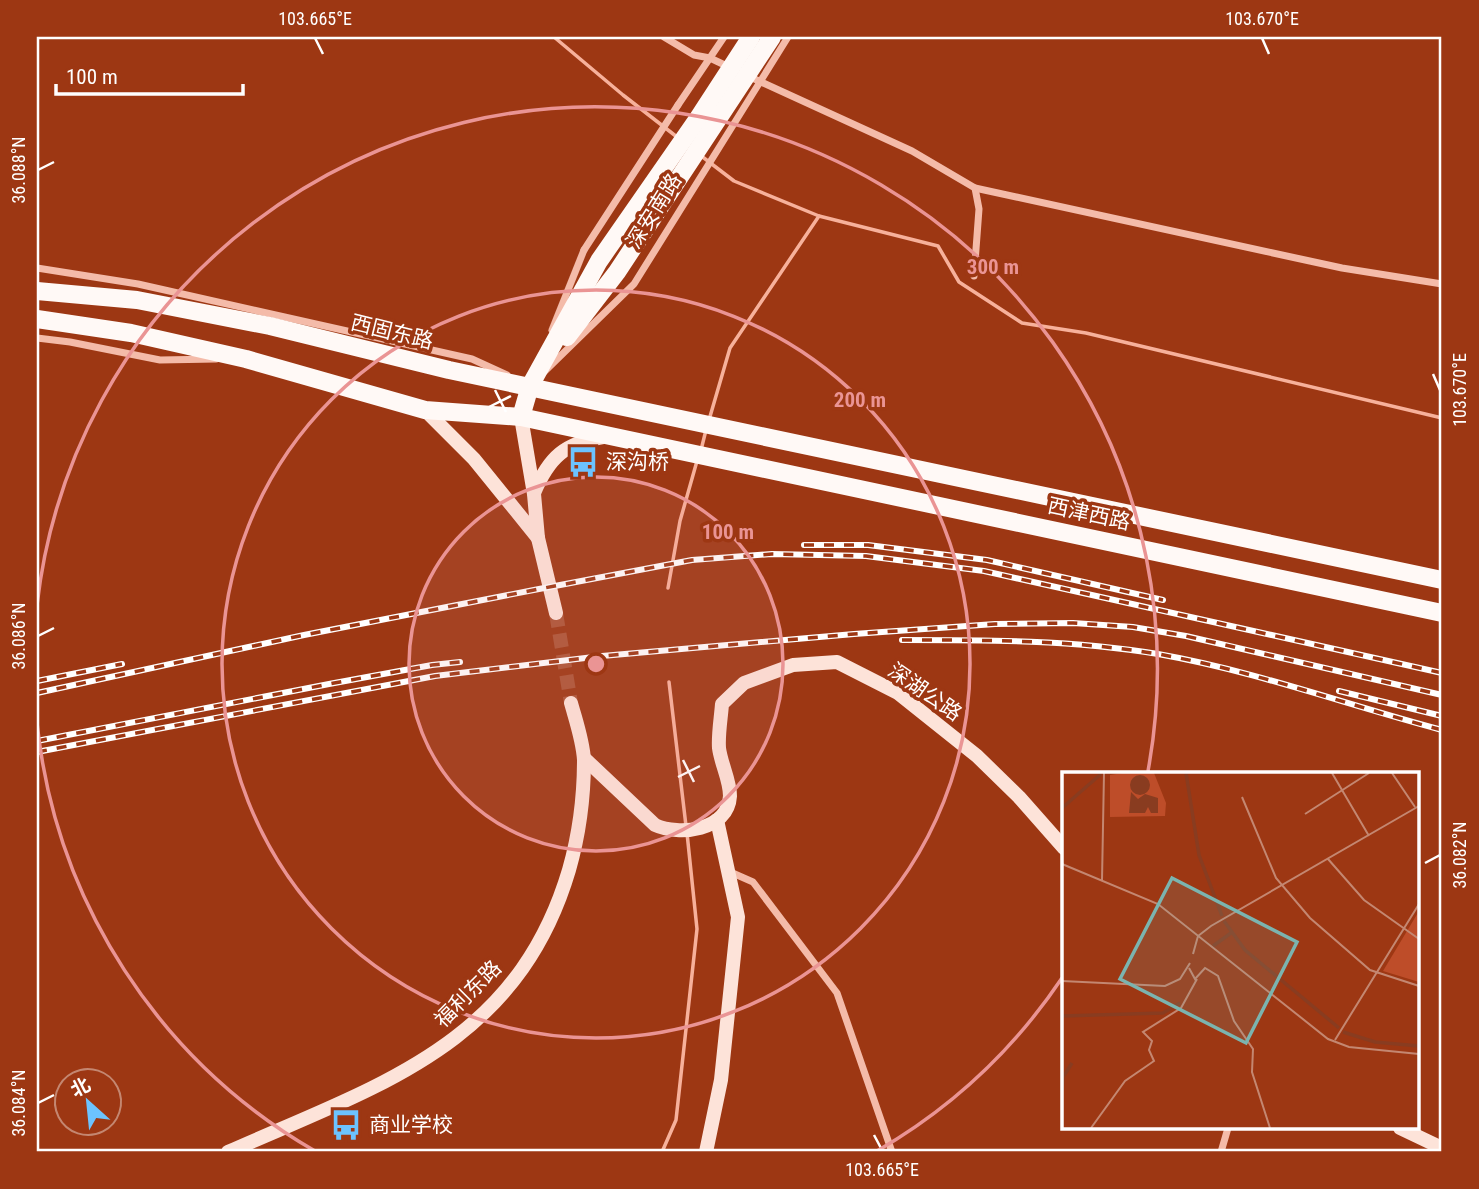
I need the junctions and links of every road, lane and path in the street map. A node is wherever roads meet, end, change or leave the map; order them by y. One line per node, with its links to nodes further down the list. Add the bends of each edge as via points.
1 (664, 37): 6 (street, via 694,55)
2 (724, 37): 6 (street, 深安南路)
3 (751, 37): 7 (main road, 深安南路)
4 (772, 37): 7 (main road, 深安南路)
5 (788, 37): 7 (street, 深安南路)
6 (710, 58): 7 (street); 17 (street, 深安南路, bridge, via 584,250)
7 (745, 75): 8 (main road, 深安南路); 9 (street, via 912,151)
8 (711, 130): 17 (main road, 深安南路, via 617,272); 17 (main road, 深安南路, via 600,261); 17 (street, 深安南路, via 635,284)
9 (975, 188): 11 (street, via 979,209); 12 (street, via 1342,268)
10 (37, 268): 17 (street, via 138,284 472,359)
11 (974, 276)
12 (1442, 284)
13 (37, 291): 17 (main road, 西固东路, via 137,300)
14 (37, 318): 16 (main road)
15 (37, 338): 16 (street, via 160,360)
16 (246, 359): 18 (main road)
17 (530, 386): 19 (main road); 20 (main road, 西固东路)
18 (425, 410): 19 (main road); 23 (main road, via 474,459)
19 (521, 417): 21 (main road); 22 (main road)
20 (734, 429): 24 (main road, 西津西路)
21 (606, 437): 22 (main road, via 581,441 560,453 543,471); 25 (main road, 西津西路)
22 (534, 494): 23 (main road)
23 (538, 538): 26 (main road)
24 (1442, 580)
25 (1442, 612)
26 (556, 613)
27 (571, 703): 28 (main road, 福利东路)
28 (584, 758): 29 (main road, via 654,825 666,830 697,830); 35 (main road, 福利东路, via 578,839 559,903 527,964 494,1005 450,1044 389,1080)
29 (716, 820): 30 (main road, 深湖公路, via 726,810 730,796 719,748 722,704 756,678 793,665 837,662 898,693 977,756); 31 (main road)
30 (1062, 846)
31 (727, 870): 36 (main road, via 738,918 721,1080); 37 (street, via 753,882 837,993)
32 (1227, 1130): 38 (street)
33 (1404, 1130): 34 (main road)
34 (1442, 1147)
35 (228, 1152)
36 (706, 1152)
37 (891, 1152)
38 (1221, 1152)

